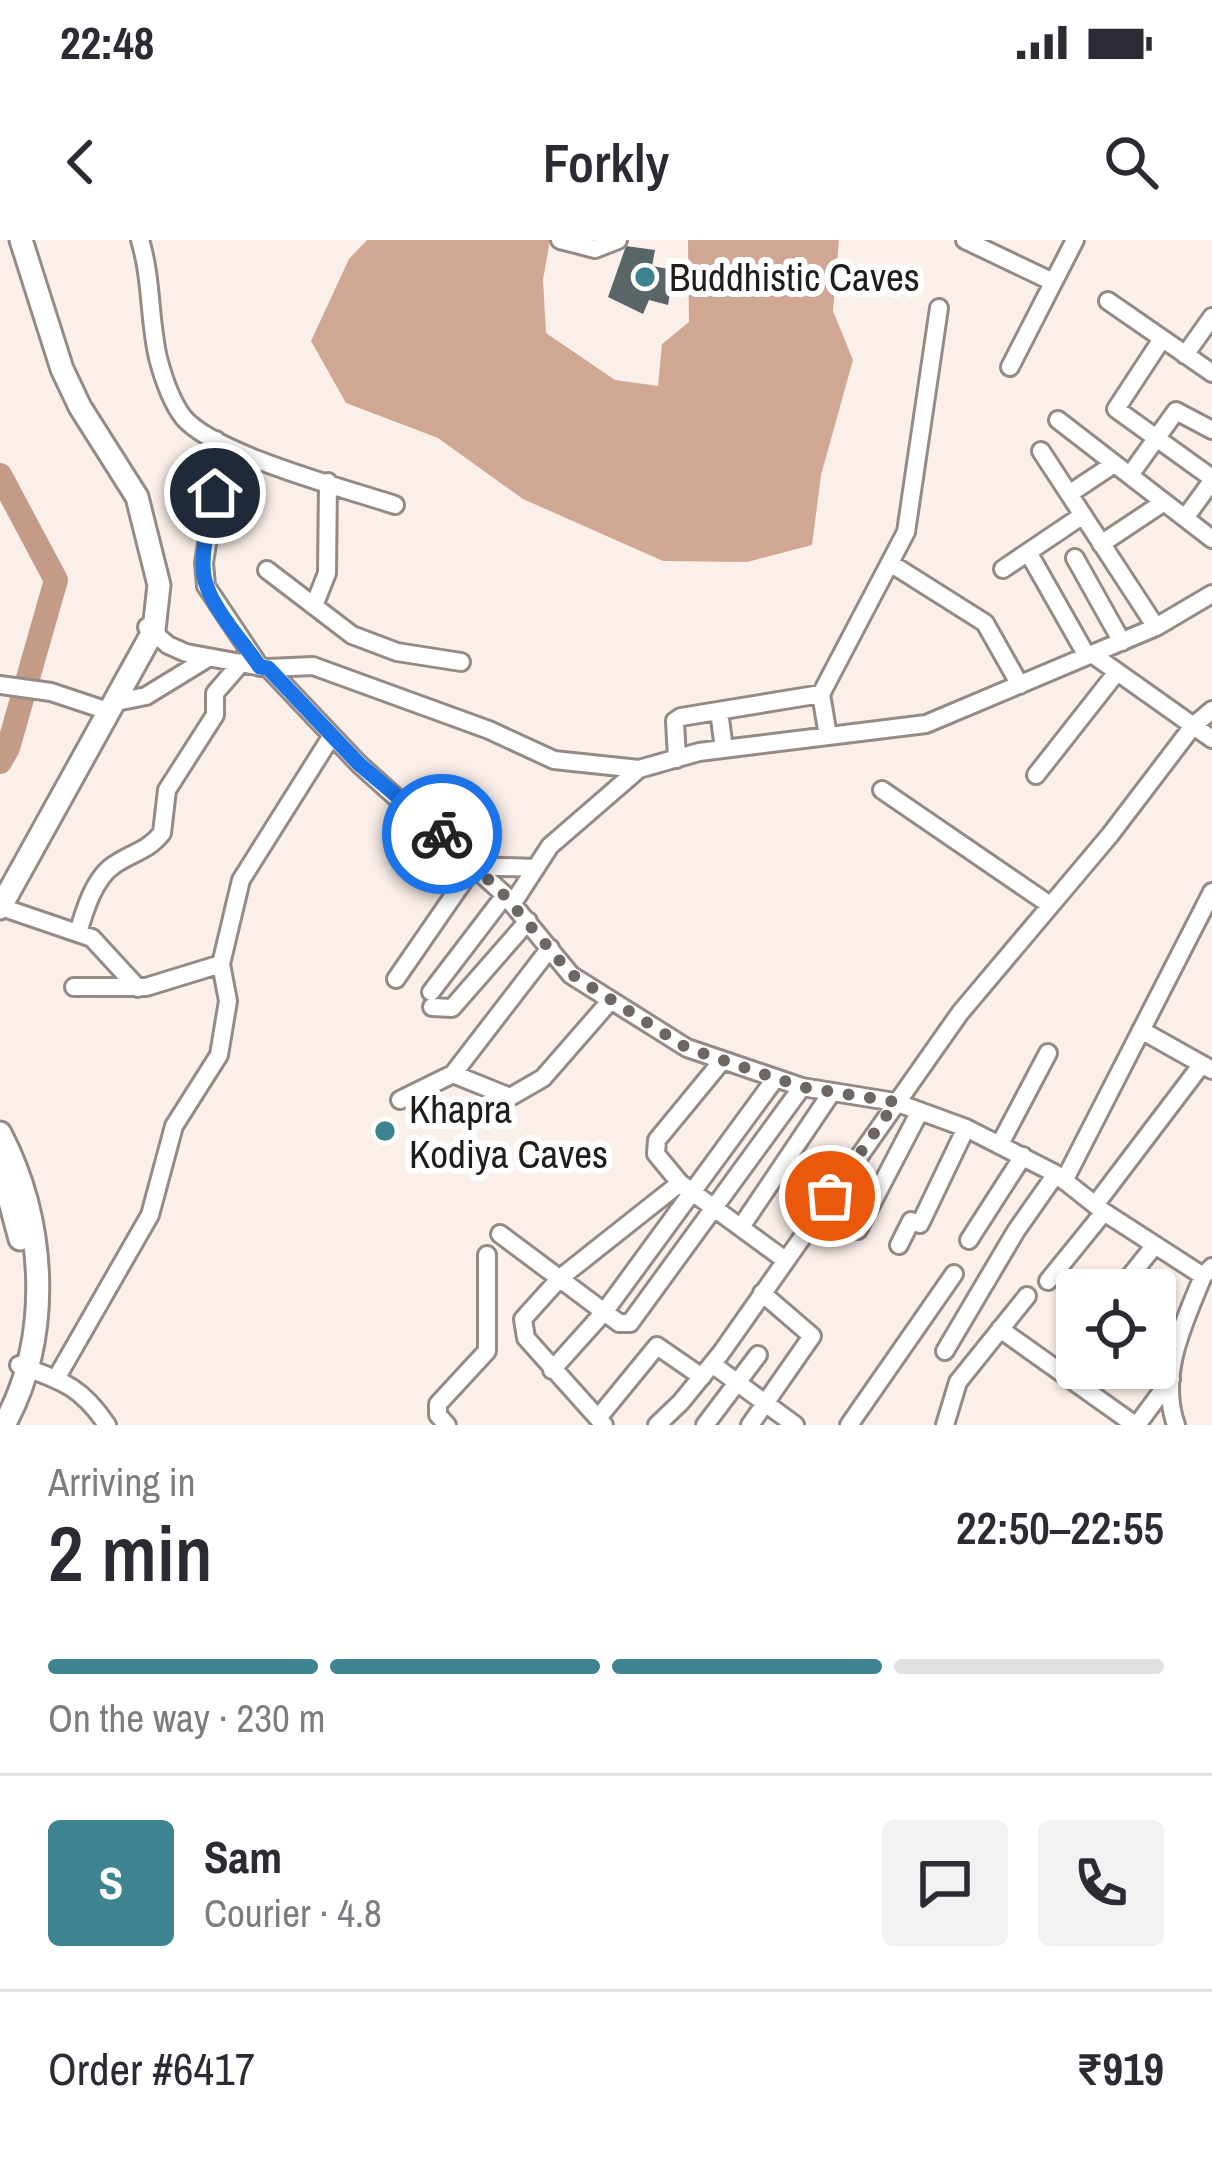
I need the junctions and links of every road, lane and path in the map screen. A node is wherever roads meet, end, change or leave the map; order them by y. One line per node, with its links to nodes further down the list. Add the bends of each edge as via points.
1 (7, 240): 16 (main road)
2 (21, 240): 16 (main road)
3 (140, 240): 19 (street, via 164,377 185,420)
4 (560, 240): 5 (street, via 596,249)
5 (618, 240)
6 (965, 240): 8 (street)
7 (1075, 240): 8 (street)
8 (1053, 282): 14 (street)
9 (1108, 301): 12 (street)
10 (939, 308): 34 (street, via 907,532)
11 (1212, 317): 13 (street)
12 (1162, 339): 13 (street); 20 (street, via 1116,410)
13 (1185, 355): 15 (street)
14 (1010, 367)
15 (1212, 374)
16 (76, 412): 39 (main road, via 147,555)
17 (1058, 420): 22 (street)
18 (1212, 430): 20 (street, via 1176,411)
19 (216, 440): 24 (street); 45 (street, via 206,586)
20 (1155, 440): 22 (street); 23 (street)
21 (1041, 451): 25 (street)
22 (1122, 470): 25 (street); 26 (street)
23 (1212, 480): 29 (street)
24 (328, 482): 27 (street); 38 (street, via 327,573)
25 (1069, 494): 28 (street)
26 (1165, 502): 29 (street); 31 (street)
27 (395, 506)
28 (1083, 514): 31 (street); 32 (street)
29 (1185, 518): 30 (street)
30 (1212, 539)
31 (1101, 544): 40 (street)
32 (1028, 552): 35 (street); 42 (street)
33 (1075, 558): 41 (street)
34 (890, 563): 48 (street, via 985,623); 49 (street)
35 (1003, 569)
36 (267, 570): 38 (street)
37 (1212, 594): 40 (street)
38 (314, 606): 44 (street, via 374,644)
39 (151, 628): 43 (street, via 168,645); 50 (main road)
40 (1156, 628): 41 (street)
41 (1122, 642): 42 (street)
42 (1089, 656): 46 (street); 48 (street)
43 (208, 658): 45 (street); 50 (street, via 146,696)
44 (460, 662)
45 (256, 666): 54 (street); 59 (street, via 313,667 554,760); 70 (street, via 214,693 215,715 167,790 162,833 112,866)
46 (1117, 672): 53 (street); 60 (street)
47 (0, 685): 50 (street)
48 (1020, 685): 55 (street, via 926,724)
49 (820, 694): 52 (street); 55 (street)
50 (109, 705): 64 (main road); 68 (main road)
51 (1212, 710): 53 (street)
52 (719, 711): 57 (street); 58 (street, via 675,721)
53 (1193, 726): 56 (street); 67 (street)
54 (331, 736): 62 (street); 72 (street, via 241,880)
55 (828, 736): 57 (street)
56 (1212, 739)
57 (724, 749): 58 (street)
58 (677, 759): 59 (street)
59 (639, 770): 63 (street, via 550,846)
60 (1036, 775)
61 (882, 790): 67 (street)
62 (474, 866): 63 (street); 66 (street); 73 (street)
63 (536, 868): 66 (street)
64 (0, 879)
65 (1212, 892): 77 (street)
66 (509, 899): 69 (street); 69 (street, via 431,1000 452,1008)
67 (1050, 904): 86 (street)
68 (0, 907): 70 (street)
69 (528, 921): 71 (street)
70 (78, 933): 75 (street, via 97,942)
71 (550, 948): 76 (street, via 571,974); 81 (street)
72 (221, 964): 75 (street); 120 (street, via 229,1001 218,1055 174,1126 150,1215)
73 (396, 979)
74 (74, 988): 75 (street)
75 (138, 988)
76 (611, 1000): 79 (street); 81 (street, via 543,1078 510,1097)
77 (1141, 1030): 80 (street); 93 (street)
78 (1048, 1053): 90 (street)
79 (722, 1061): 82 (street); 94 (street, via 657,1140 656,1154)
80 (1207, 1067): 96 (street)
81 (453, 1074): 85 (street)
82 (775, 1079): 83 (street); 94 (street)
83 (802, 1087): 84 (street); 95 (street)
84 (832, 1092): 86 (street); 97 (street)
85 (400, 1100)
86 (896, 1102): 87 (street); 104 (street)
87 (920, 1111): 88 (street); 98 (street)
88 (966, 1128): 90 (street); 101 (street, via 920,1224 910,1221)
89 (0, 1133): 117 (main road, via 28,1205 39,1300)
90 (1000, 1144): 91 (street)
91 (1023, 1156): 93 (street); 100 (street)
92 (0, 1164): 117 (main road, via 25,1285)
93 (1060, 1177): 96 (street); 115 (street, via 1016,1231)
94 (686, 1188): 95 (street); 108 (street); 112 (street)
95 (713, 1207): 97 (street); 112 (street, via 630,1323)
96 (1100, 1209): 102 (street); 109 (street)
97 (741, 1227): 104 (street)
98 (858, 1230)
99 (500, 1234): 108 (street)
100 (969, 1240)
101 (899, 1245)
102 (1155, 1245): 105 (street); 106 (street)
103 (487, 1255): 129 (street, via 488,1346 438,1404)
104 (785, 1260): 110 (street)
105 (1136, 1269)
106 (1208, 1271): 114 (street)
107 (955, 1274): 134 (street)
108 (560, 1278): 112 (street); 118 (street, via 523,1319 526,1338)
109 (1048, 1281)
110 (763, 1293): 119 (street); 124 (street, via 812,1336)
111 (1028, 1296): 113 (street)
112 (605, 1310): 118 (street)
113 (1000, 1329): 135 (street, via 958,1382); 136 (street)
114 (1176, 1347)
115 (945, 1351)
116 (758, 1355): 121 (street)
117 (23, 1367): 120 (street); 125 (main road); 127 (main road)
118 (553, 1370): 126 (street)
119 (707, 1370): 121 (street); 126 (street, via 657,1346); 130 (street)
120 (57, 1377): 128 (street, via 89,1398)
121 (737, 1381): 124 (street); 131 (street)
122 (1164, 1389): 136 (street)
123 (1172, 1389): 137 (street)
124 (766, 1402): 132 (street); 133 (street)
125 (0, 1409)
126 (601, 1421)
127 (4, 1425)
128 (106, 1425)
129 (447, 1425)
130 (657, 1425)
131 (705, 1425)
132 (750, 1425)
133 (795, 1425)
134 (849, 1425)
135 (945, 1425)
136 (1136, 1425)
137 (1176, 1425)

